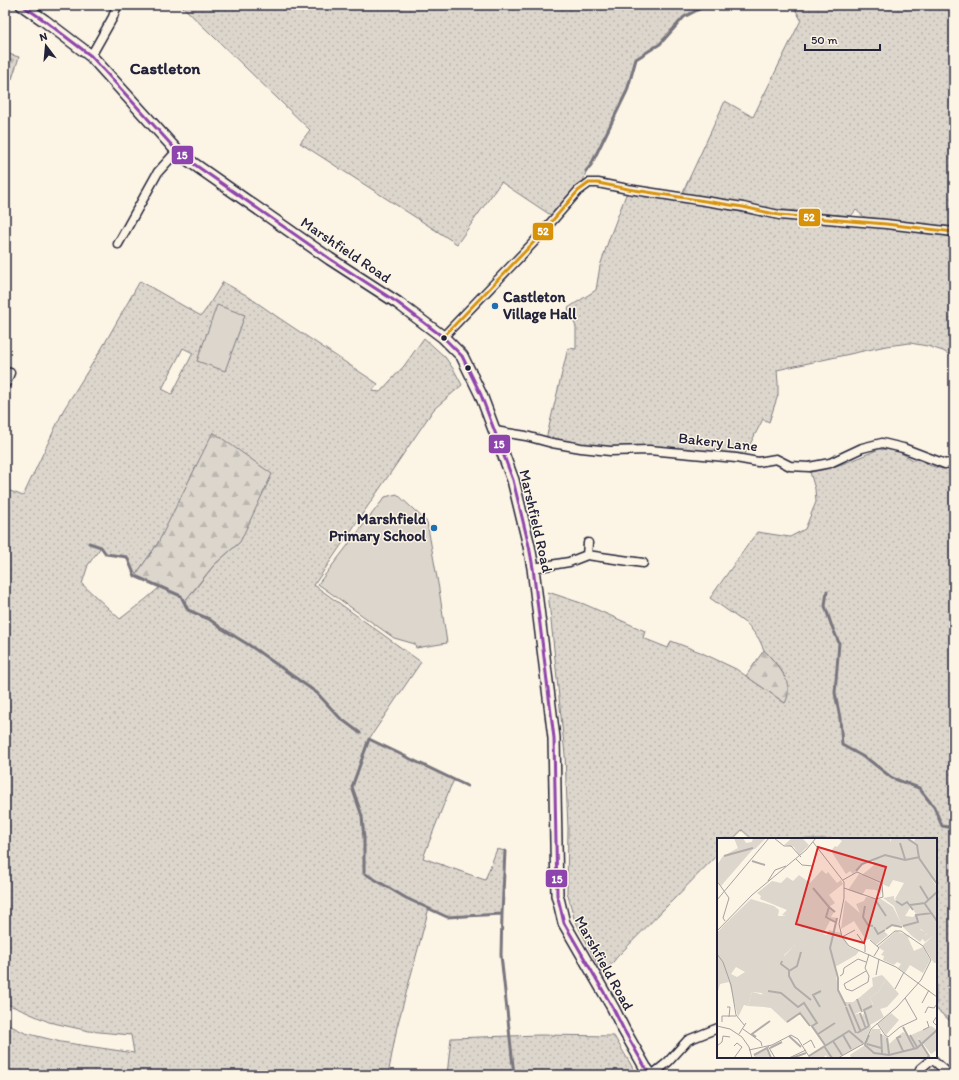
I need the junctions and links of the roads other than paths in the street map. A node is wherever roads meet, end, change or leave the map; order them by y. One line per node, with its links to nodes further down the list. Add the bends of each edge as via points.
1 (22, 5): 3 (street, Marshfield Road)
2 (117, 5): 3 (street, via 113,17)
3 (90, 56): 4 (street, Marshfield Road)
4 (178, 151): 6 (street, via 158,172); 7 (street, Marshfield Road)
5 (954, 232): 7 (street, via 779,215 589,183 578,191 534,242)
6 (118, 244)
7 (443, 337): 10 (street, Marshfield Road, via 462,356)
8 (5, 372): 9 (street, via 10,373)
9 (5, 385)
10 (495, 432): 11 (street, Bakery Lane, via 581,448 610,451 656,450 758,462 776,459 790,466 809,467 830,462 862,448 882,443 945,464); 15 (street, Marshfield Road, via 513,480)
11 (954, 462)
12 (588, 543): 13 (street)
13 (586, 555): 14 (street); 15 (street, via 569,562)
14 (643, 562)
15 (533, 568): 19 (street, Marshfield Road, via 554,738 557,895 564,923)
16 (717, 1028): 19 (street, via 688,1040 668,1062)
17 (931, 1058): 18 (street); 20 (street)
18 (920, 1069)
19 (651, 1075)
20 (950, 1075)

